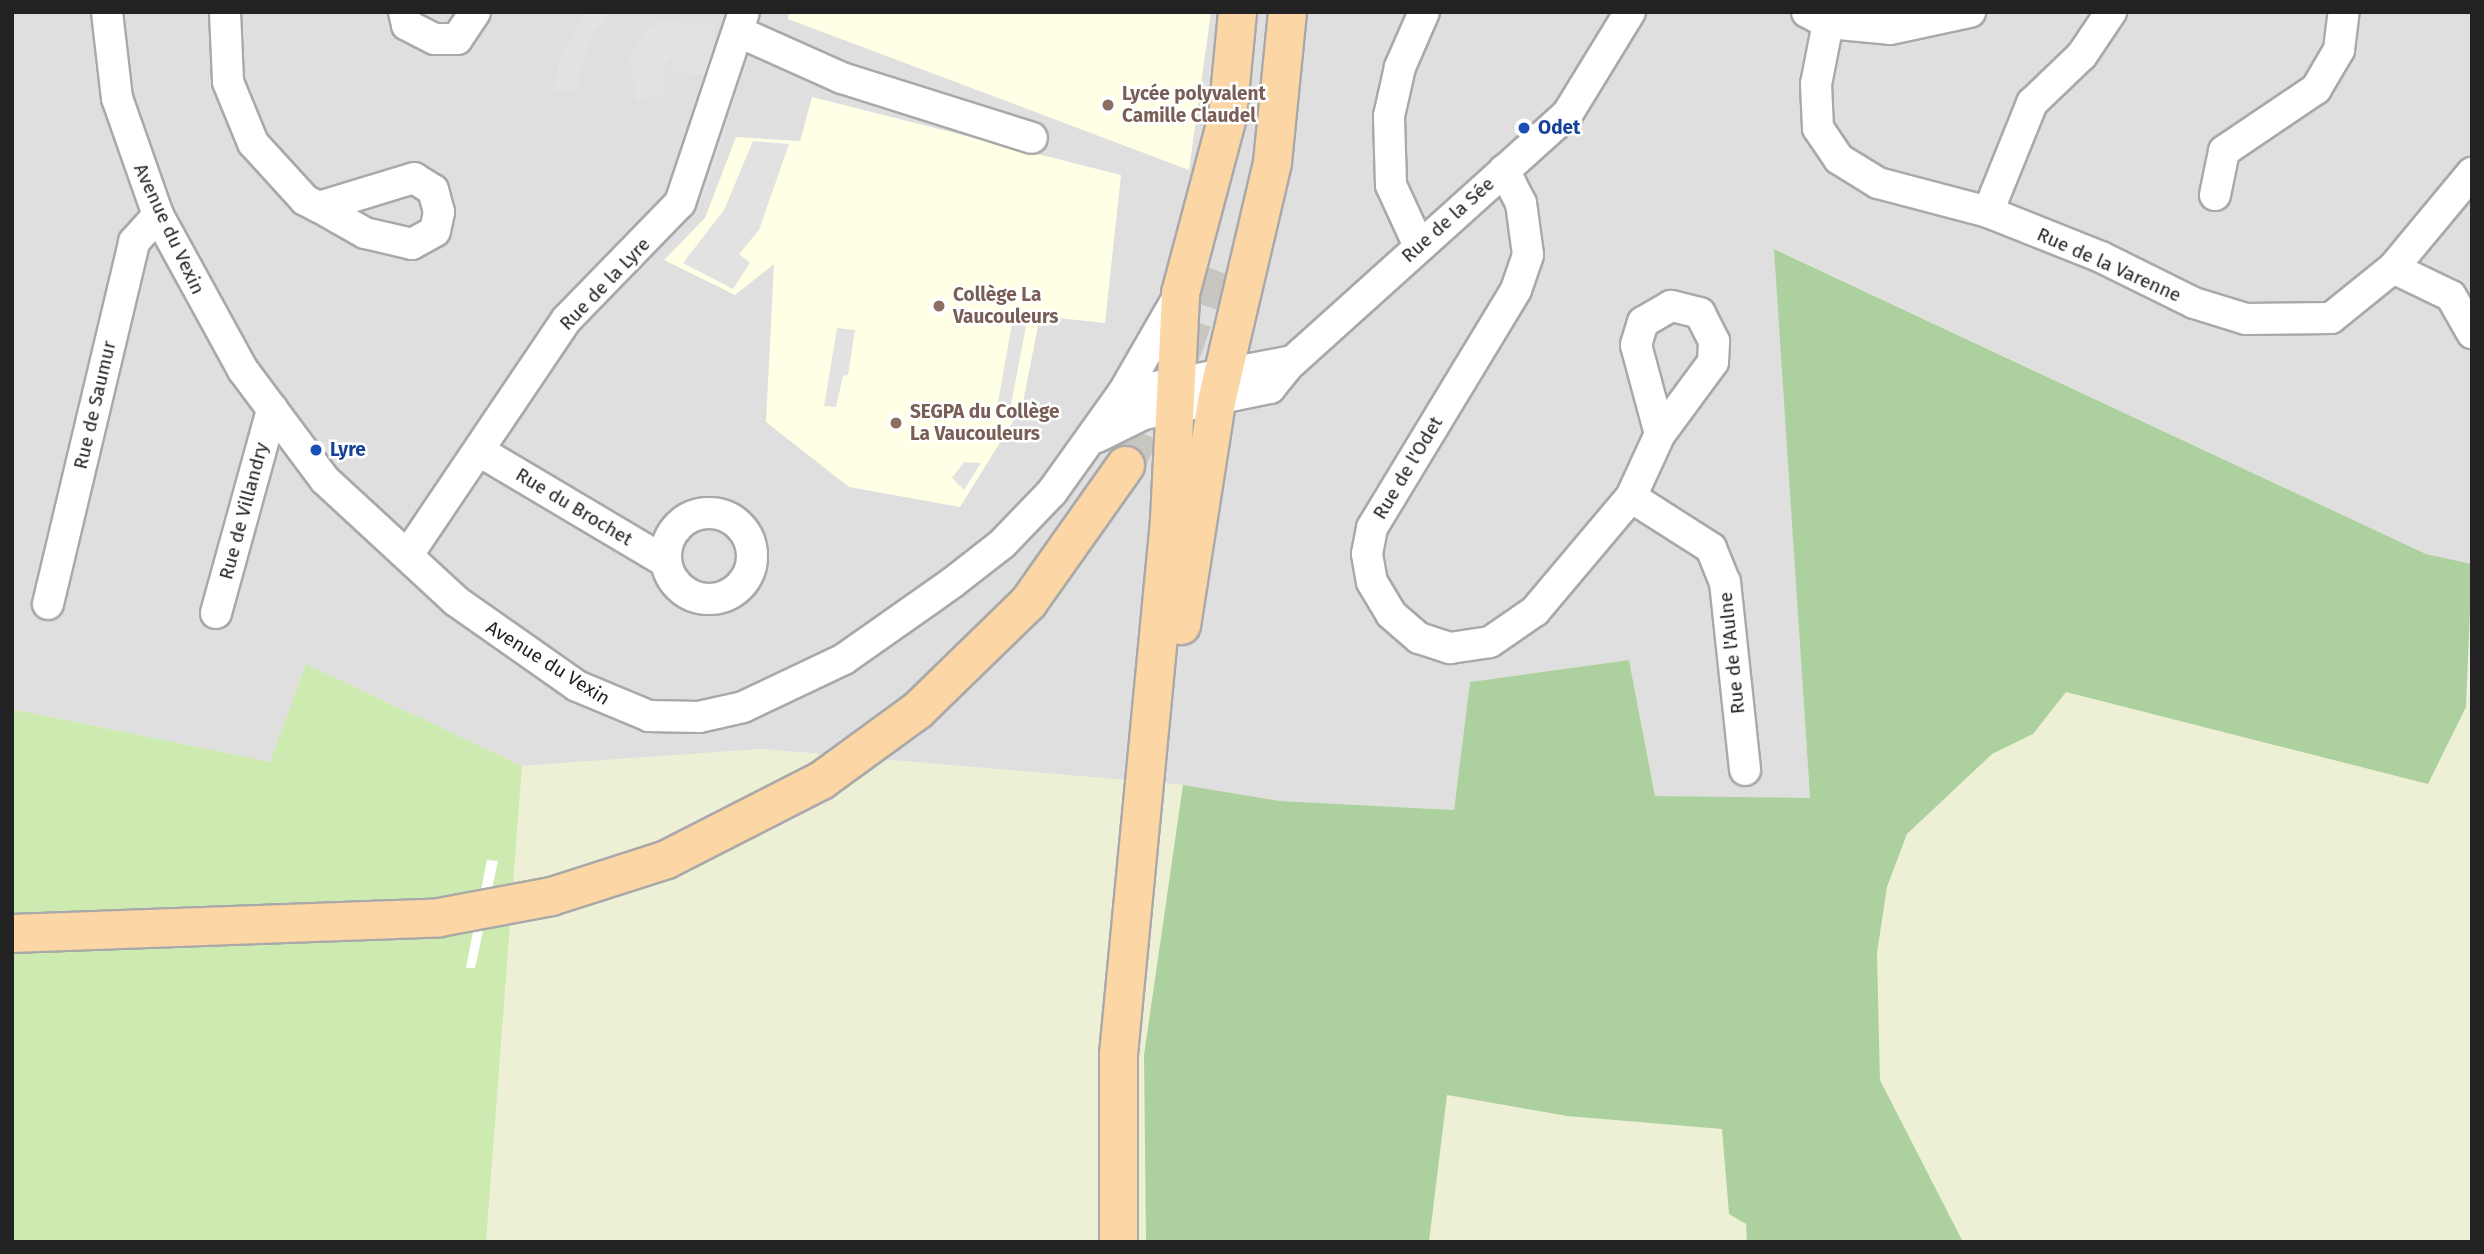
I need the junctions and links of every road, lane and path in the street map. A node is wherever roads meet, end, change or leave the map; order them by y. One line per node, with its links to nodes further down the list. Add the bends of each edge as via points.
1 (107, 12): 21 (street, Avenue du Vexin, via 117,98)
2 (225, 12): 19 (street, via 228,82 253,143)
3 (404, 12): 4 (street, via 416,30 457,39)
4 (475, 12)
5 (1237, 12): 25 (main road, via 1227,117)
6 (1258, 12): 23 (main road, via 1241,149)
7 (1287, 12): 27 (main road, via 1272,162)
8 (1424, 12): 22 (street, via 1400,67 1389,117 1391,185)
9 (1630, 12): 16 (street, Rue de la Sée, via 1568,113)
10 (1970, 12): 13 (street, via 1890,29)
11 (2110, 12): 20 (street, via 2082,55 2032,103)
12 (2344, 12): 18 (street, via 2339,50 2315,89 2224,151)
13 (1818, 18): 20 (street, Rue de la Varenne, via 1818,128 1839,159 1878,183)
14 (741, 22): 15 (street, Rue de la Lyre, via 835,75); 33 (street, Rue de la Lyre, via 680,203 567,319)
15 (1032, 138)
16 (1504, 170): 22 (street, Rue de la Sée); 36 (street, Rue de l'Odet, via 1521,202 1528,255 1516,290 1372,528 1367,554 1372,582 1391,614 1419,638 1450,648 1490,642 1535,611)
17 (2472, 173): 24 (street, Rue de la Varenne)
18 (2215, 195)
19 (319, 207)
20 (1988, 212): 24 (street, Rue de la Varenne, via 2101,257 2194,303 2246,319 2330,318)
21 (158, 215): 30 (street, Avenue du Vexin, via 195,290); 39 (street, Rue de Saumur, via 134,242)
22 (1419, 246): 27 (street, Rue de la Sée, via 1293,361 1270,388)
23 (1216, 256)
24 (2393, 268): 26 (street, via 2451,296)
25 (1180, 293): 28 (street, Avenue du Vexin); 29 (main road)
26 (2472, 333)
27 (1220, 388): 29 (street); 42 (main road, via 1165,729)
28 (1123, 393): 29 (street); 32 (street, Avenue du Vexin)
29 (1173, 393): 32 (street); 34 (main road)
30 (272, 410): 37 (street, Avenue du Vexin, via 325,480 379,534); 40 (street, Rue de Villandry)
31 (1660, 434): 36 (street, Rue de l'Odet)
32 (1094, 439): 34 (street, via 1128,427 1147,430); 37 (street, Avenue du Vexin, via 1002,544 844,659 743,707 699,717 649,716 577,686 491,629)
33 (481, 452): 37 (street, Rue de la Lyre); 38 (street, Rue du Brochet)
34 (1170, 452): 42 (main road)
35 (1125, 465): 43 (main road, via 1028,602 917,710 821,780 666,859 551,896 439,918)
36 (1631, 497): 41 (street, Rue de l'Aulne, via 1710,548 1725,582)
37 (409, 553)
38 (666, 562)
39 (48, 604)
40 (216, 613)
41 (1745, 770)
42 (1135, 848): 44 (main road, via 1118,1054)
43 (12, 933)
44 (1118, 1242)

